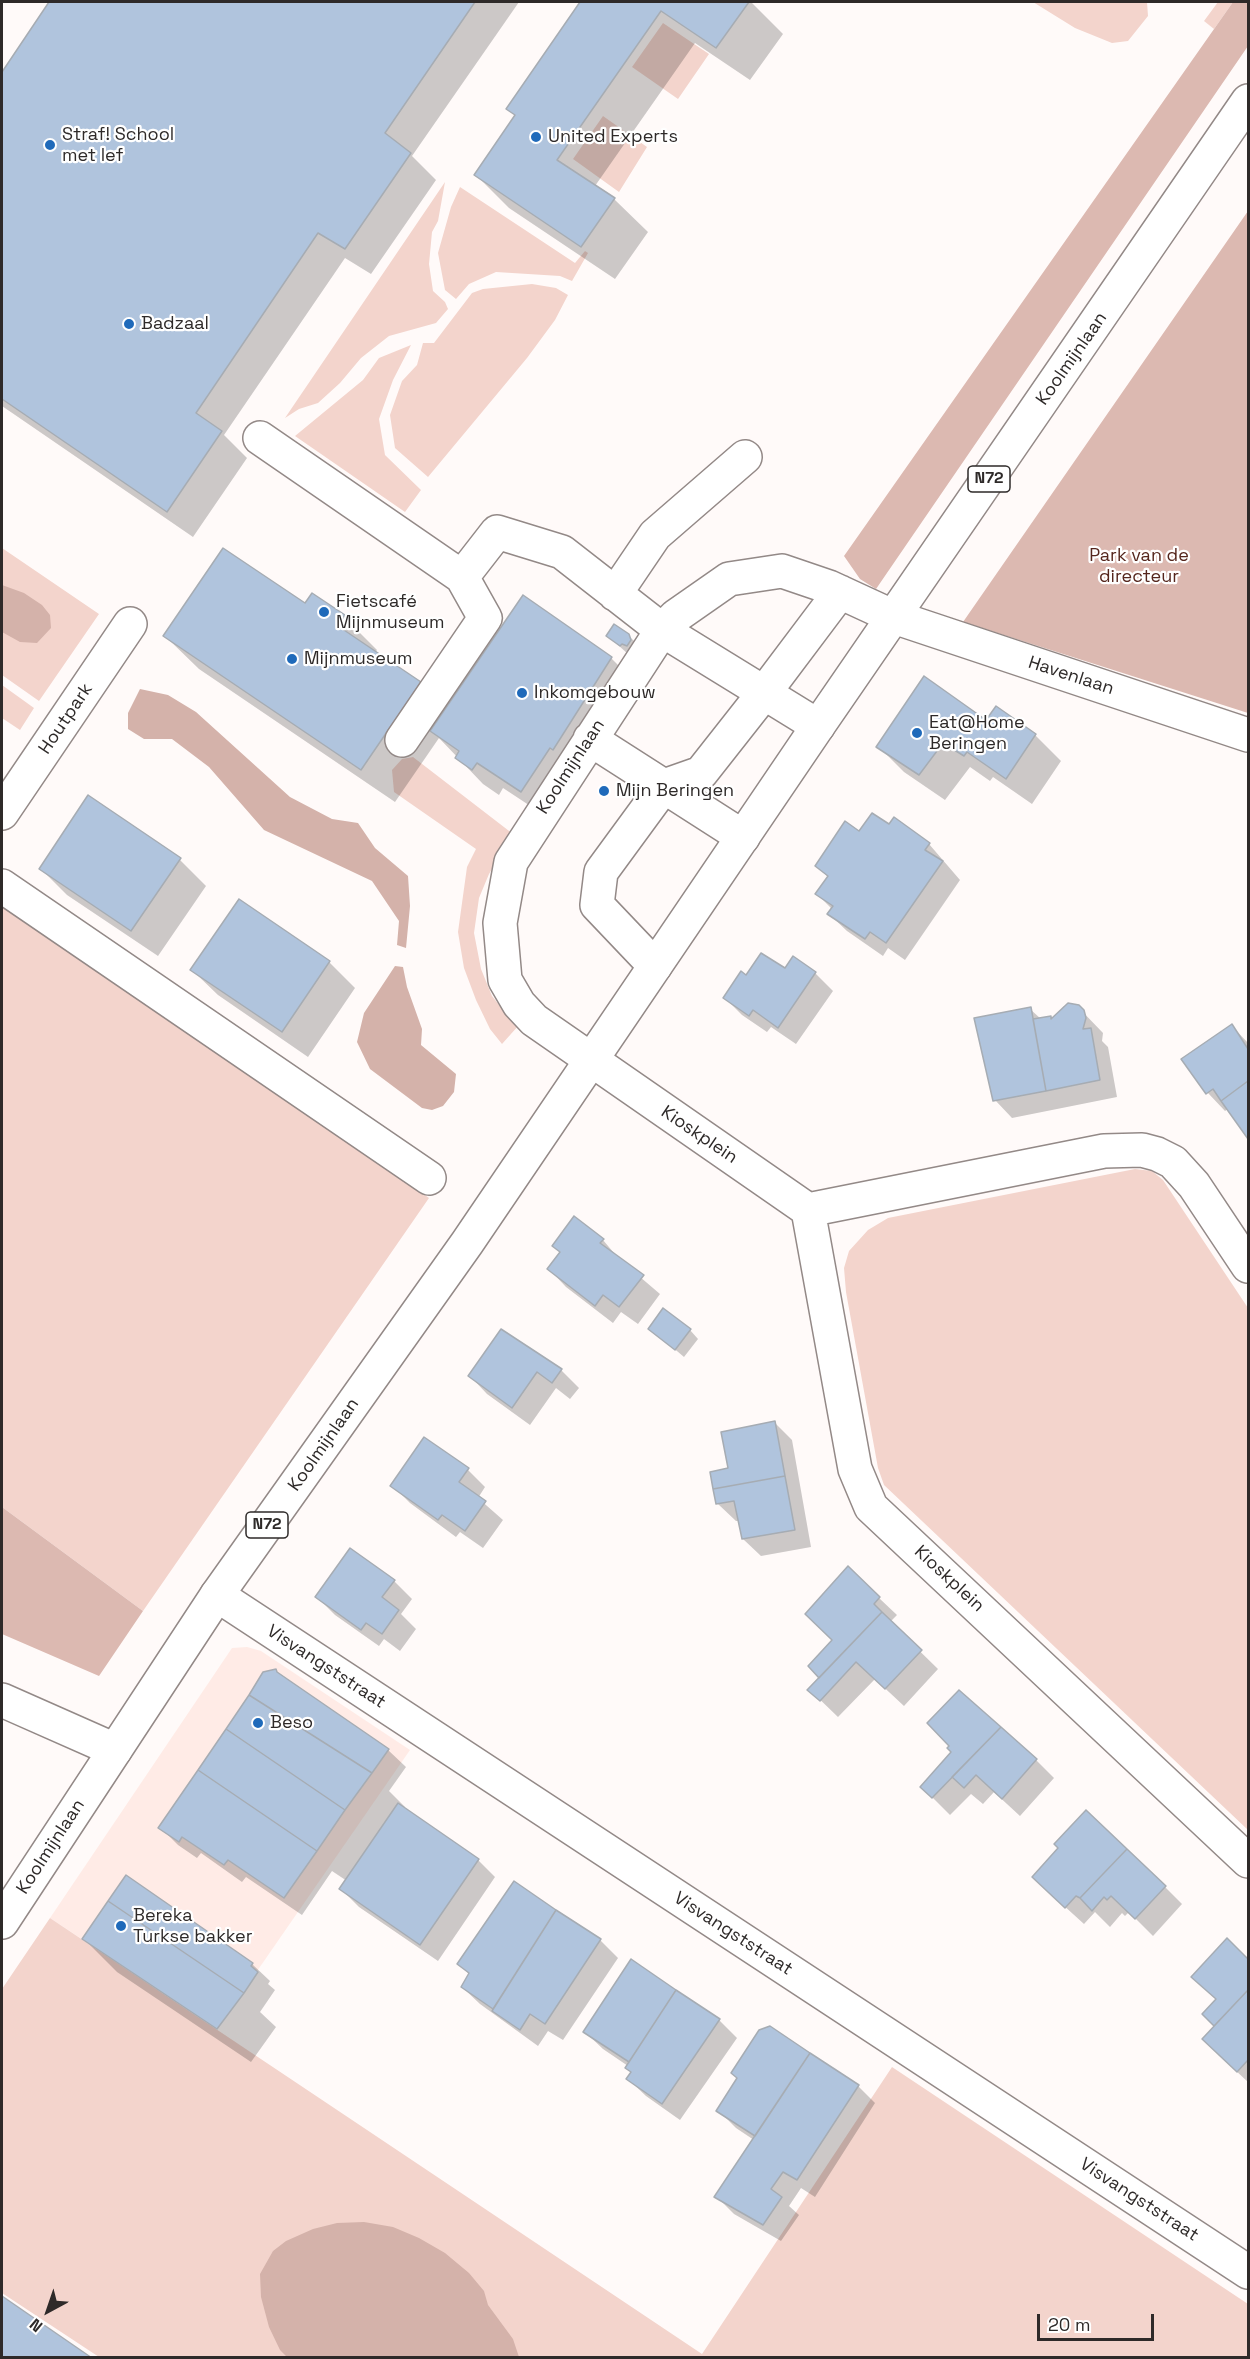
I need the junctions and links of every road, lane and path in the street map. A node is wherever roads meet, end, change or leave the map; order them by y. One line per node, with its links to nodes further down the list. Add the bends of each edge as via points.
1 (1248, 101): 7 (street, Koolmijnlaan / N72)
2 (260, 438): 4 (street)
3 (746, 457): 6 (street, via 655,535)
4 (462, 577): 6 (street, via 497,532 562,552); 14 (street, via 485,618)
5 (840, 592): 7 (street, Koolmijnlaan); 9 (street, Koolmijnlaan, via 782,571 729,579); 10 (street)
6 (615, 594): 9 (street)
7 (894, 617): 11 (street, Koolmijnlaan / N72); 12 (street, Havenlaan)
8 (130, 624): 16 (street, Houtpark)
9 (662, 630): 10 (street); 13 (street, Koolmijnlaan)
10 (764, 693): 11 (street); 15 (street, via 700,773)
11 (818, 726): 17 (street, Koolmijnlaan / N72)
12 (1248, 735)
13 (590, 739): 15 (street); 20 (street, Koolmijnlaan, via 511,862 500,923 505,980 519,1004 534,1020)
14 (402, 740)
15 (664, 786): 17 (street); 19 (street, via 602,872 597,905)
16 (2, 813)
17 (743, 837): 19 (street, Koolmijnlaan / N72)
18 (2, 886): 21 (street)
19 (655, 966): 20 (street, Koolmijnlaan / N72)
20 (590, 1060): 22 (street, Kioskplein); 24 (street, Koolmijnlaan / N72)
21 (429, 1178)
22 (808, 1210): 23 (street, via 1104,1151 1142,1150 1173,1162 1194,1185); 27 (street, Kioskplein, via 855,1469 871,1507)
23 (1248, 1266)
24 (217, 1595): 26 (street, Koolmijnlaan / N72); 29 (street, Visvangststraat)
25 (2, 1700): 26 (street)
26 (115, 1750): 28 (street, Koolmijnlaan / N72)
27 (1248, 1861)
28 (2, 1922)
29 (1248, 2272)

